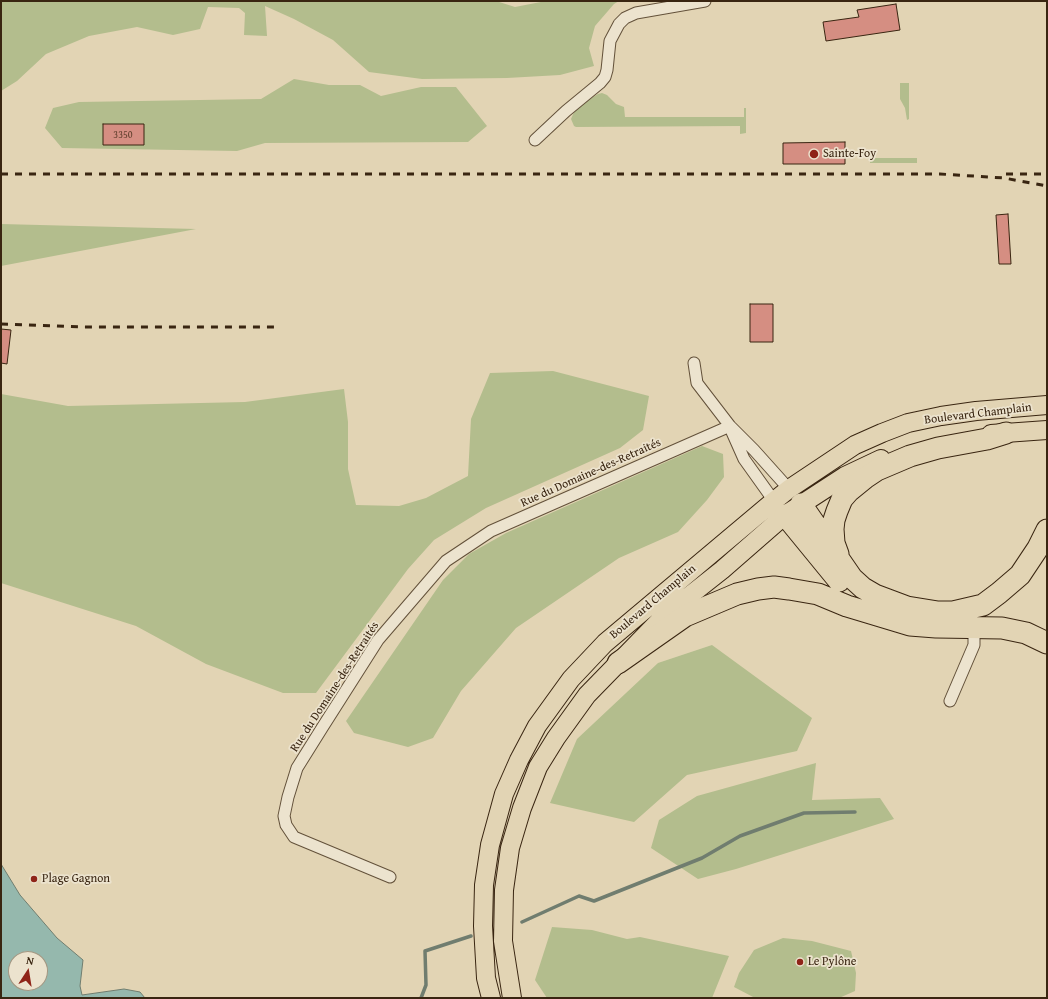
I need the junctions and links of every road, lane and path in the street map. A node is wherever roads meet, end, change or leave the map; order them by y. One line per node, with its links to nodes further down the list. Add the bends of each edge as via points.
1 (705, 1): 2 (street, via 636,13 618,24 610,41 607,70 600,83)
2 (535, 140)
3 (694, 362): 5 (street, via 697,383)
4 (1047, 405): 8 (main road, Boulevard Champlain, via 941,416 882,433 855,445)
5 (730, 426): 8 (street, via 754,450); 8 (street, via 744,459); 16 (street, Rue du Domaine-des-Retraités, via 491,531 446,561 378,640 297,768 284,816 286,825 294,837)
6 (1047, 430): 7 (main road, Boulevard Champlain)
7 (1006, 433): 8 (main road, Boulevard Champlain, via 943,440 895,453); 10 (highway, via 910,456 877,470 857,484 842,499 834,520 834,543)
8 (787, 502): 10 (highway); 12 (highway, via 826,566 852,594); 14 (main road, Boulevard Champlain, via 722,570 665,615); 17 (main road, Boulevard Champlain, via 605,643 571,679 537,726 504,794 490,845 484,885 483,926 486,978)
9 (1047, 530): 11 (highway, via 1020,574 983,605)
10 (840, 561): 11 (highway, via 852,578 875,595 907,607)
11 (973, 617): 12 (highway, via 936,627); 13 (highway, via 990,627 1026,633); 15 (street, via 974,645)
12 (894, 620): 14 (highway, via 818,594 789,588 758,589 737,594 685,616)
13 (1047, 643)
14 (618, 663): 18 (main road, Boulevard Champlain, via 587,695 556,738 538,768 522,808 510,848 504,890 503,941)
15 (950, 701)
16 (390, 877)
17 (491, 998)
18 (512, 998)

